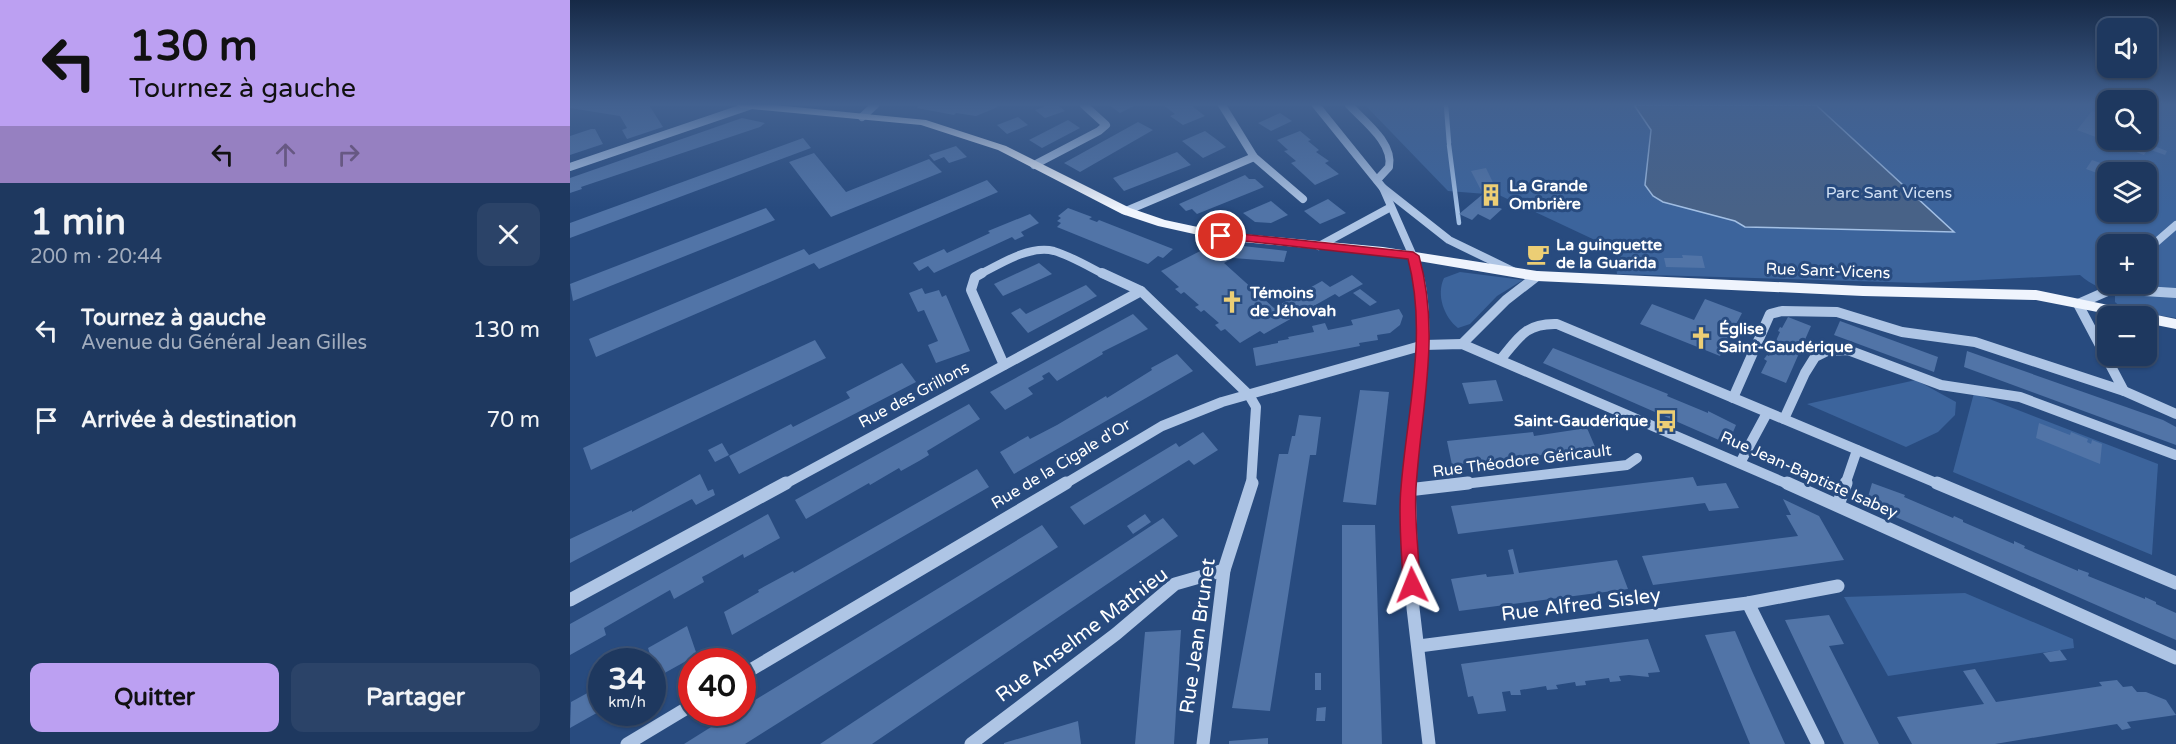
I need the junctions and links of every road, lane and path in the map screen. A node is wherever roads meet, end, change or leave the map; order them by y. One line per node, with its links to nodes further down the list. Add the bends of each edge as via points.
1 (648, 140): 9 (street)
2 (977, 140): 8 (main road, Rue Sant-Vicens)
3 (1082, 140): 8 (street)
4 (1243, 140): 7 (street)
5 (1344, 140): 10 (street)
6 (1380, 140): 10 (street, via 1390,155 1390,164)
7 (1254, 157): 11 (street); 13 (street)
8 (1034, 165): 13 (main road, Rue Sant-Vicens)
9 (570, 167)
10 (1380, 184): 12 (street); 18 (street, Rue Sant-Vicens, via 1451,241)
11 (1303, 199)
12 (1391, 207): 16 (street); 17 (street)
13 (1126, 211): 16 (main road, Rue Sant-Vicens, via 1221,236)
14 (2176, 225): 15 (street)
15 (2157, 241)
16 (1319, 246): 17 (main road, Rue Sant-Vicens)
17 (1413, 256): 18 (main road, Rue Sant-Vicens); 29 (street, via 1421,284)
18 (1513, 272): 19 (main road, Rue Sant-Vicens)
19 (1537, 276): 24 (main road, Rue Sant-Vicens, via 2036,295); 28 (street, via 1506,300)
20 (1141, 291): 31 (street, Rue des Grillons); 31 (street, via 1053,250 1019,254 975,277 971,290); 33 (street)
21 (2157, 291): 23 (street)
22 (2097, 292): 24 (street)
23 (2176, 293)
24 (2078, 304): 25 (main road, Rue Sant-Vicens); 32 (street)
25 (2097, 308)
26 (2157, 320): 27 (main road)
27 (2176, 324)
28 (1462, 344): 29 (street, Rue Jean-Baptiste Isabey); 30 (street, Rue Jean-Baptiste Isabey)
29 (1424, 345): 33 (street, Rue de la Cigale d'Or); 42 (street)
30 (1501, 359): 34 (street, via 1526,329 1534,324 1557,324); 41 (street, Rue Jean-Baptiste Isabey)
31 (1004, 365): 47 (street, Rue des Grillons)
32 (2124, 391): 34 (street, via 1975,342 1902,332 1837,312 1782,311 1770,314); 36 (street)
33 (1249, 395): 44 (street, Rue Jean Brunet, via 1256,407 1253,479); 51 (street, Rue de la Cigale d'Or, via 1162,426)
34 (1733, 398): 35 (street)
35 (1767, 412): 37 (street); 41 (street)
36 (2176, 414)
37 (1784, 419): 38 (street); 39 (street, via 1809,364 1819,354 1833,349 1848,350 1938,384 2020,397)
38 (1857, 450): 43 (street); 45 (street)
39 (2176, 455)
40 (1637, 458): 42 (street, Rue Théodore Géricault, via 1626,465)
41 (1740, 463): 43 (street, Rue Jean-Baptiste Isabey)
42 (1408, 490): 49 (street, via 1413,608)
43 (1838, 505): 50 (street, Rue Jean-Baptiste Isabey)
44 (1224, 570): 54 (street, Rue Anselme Mathieu, via 1175,584); 55 (street, Rue Jean Brunet)
45 (2176, 583)
46 (1838, 586): 48 (street, Rue Alfred Sisley)
47 (570, 600)
48 (1748, 603): 49 (street, Rue Alfred Sisley); 57 (street)
49 (1419, 646): 56 (street)
50 (2176, 658)
51 (756, 667)
52 (678, 713): 53 (street)
53 (627, 744)
54 (971, 744)
55 (1203, 744)
56 (1429, 744)
57 (1818, 744)

